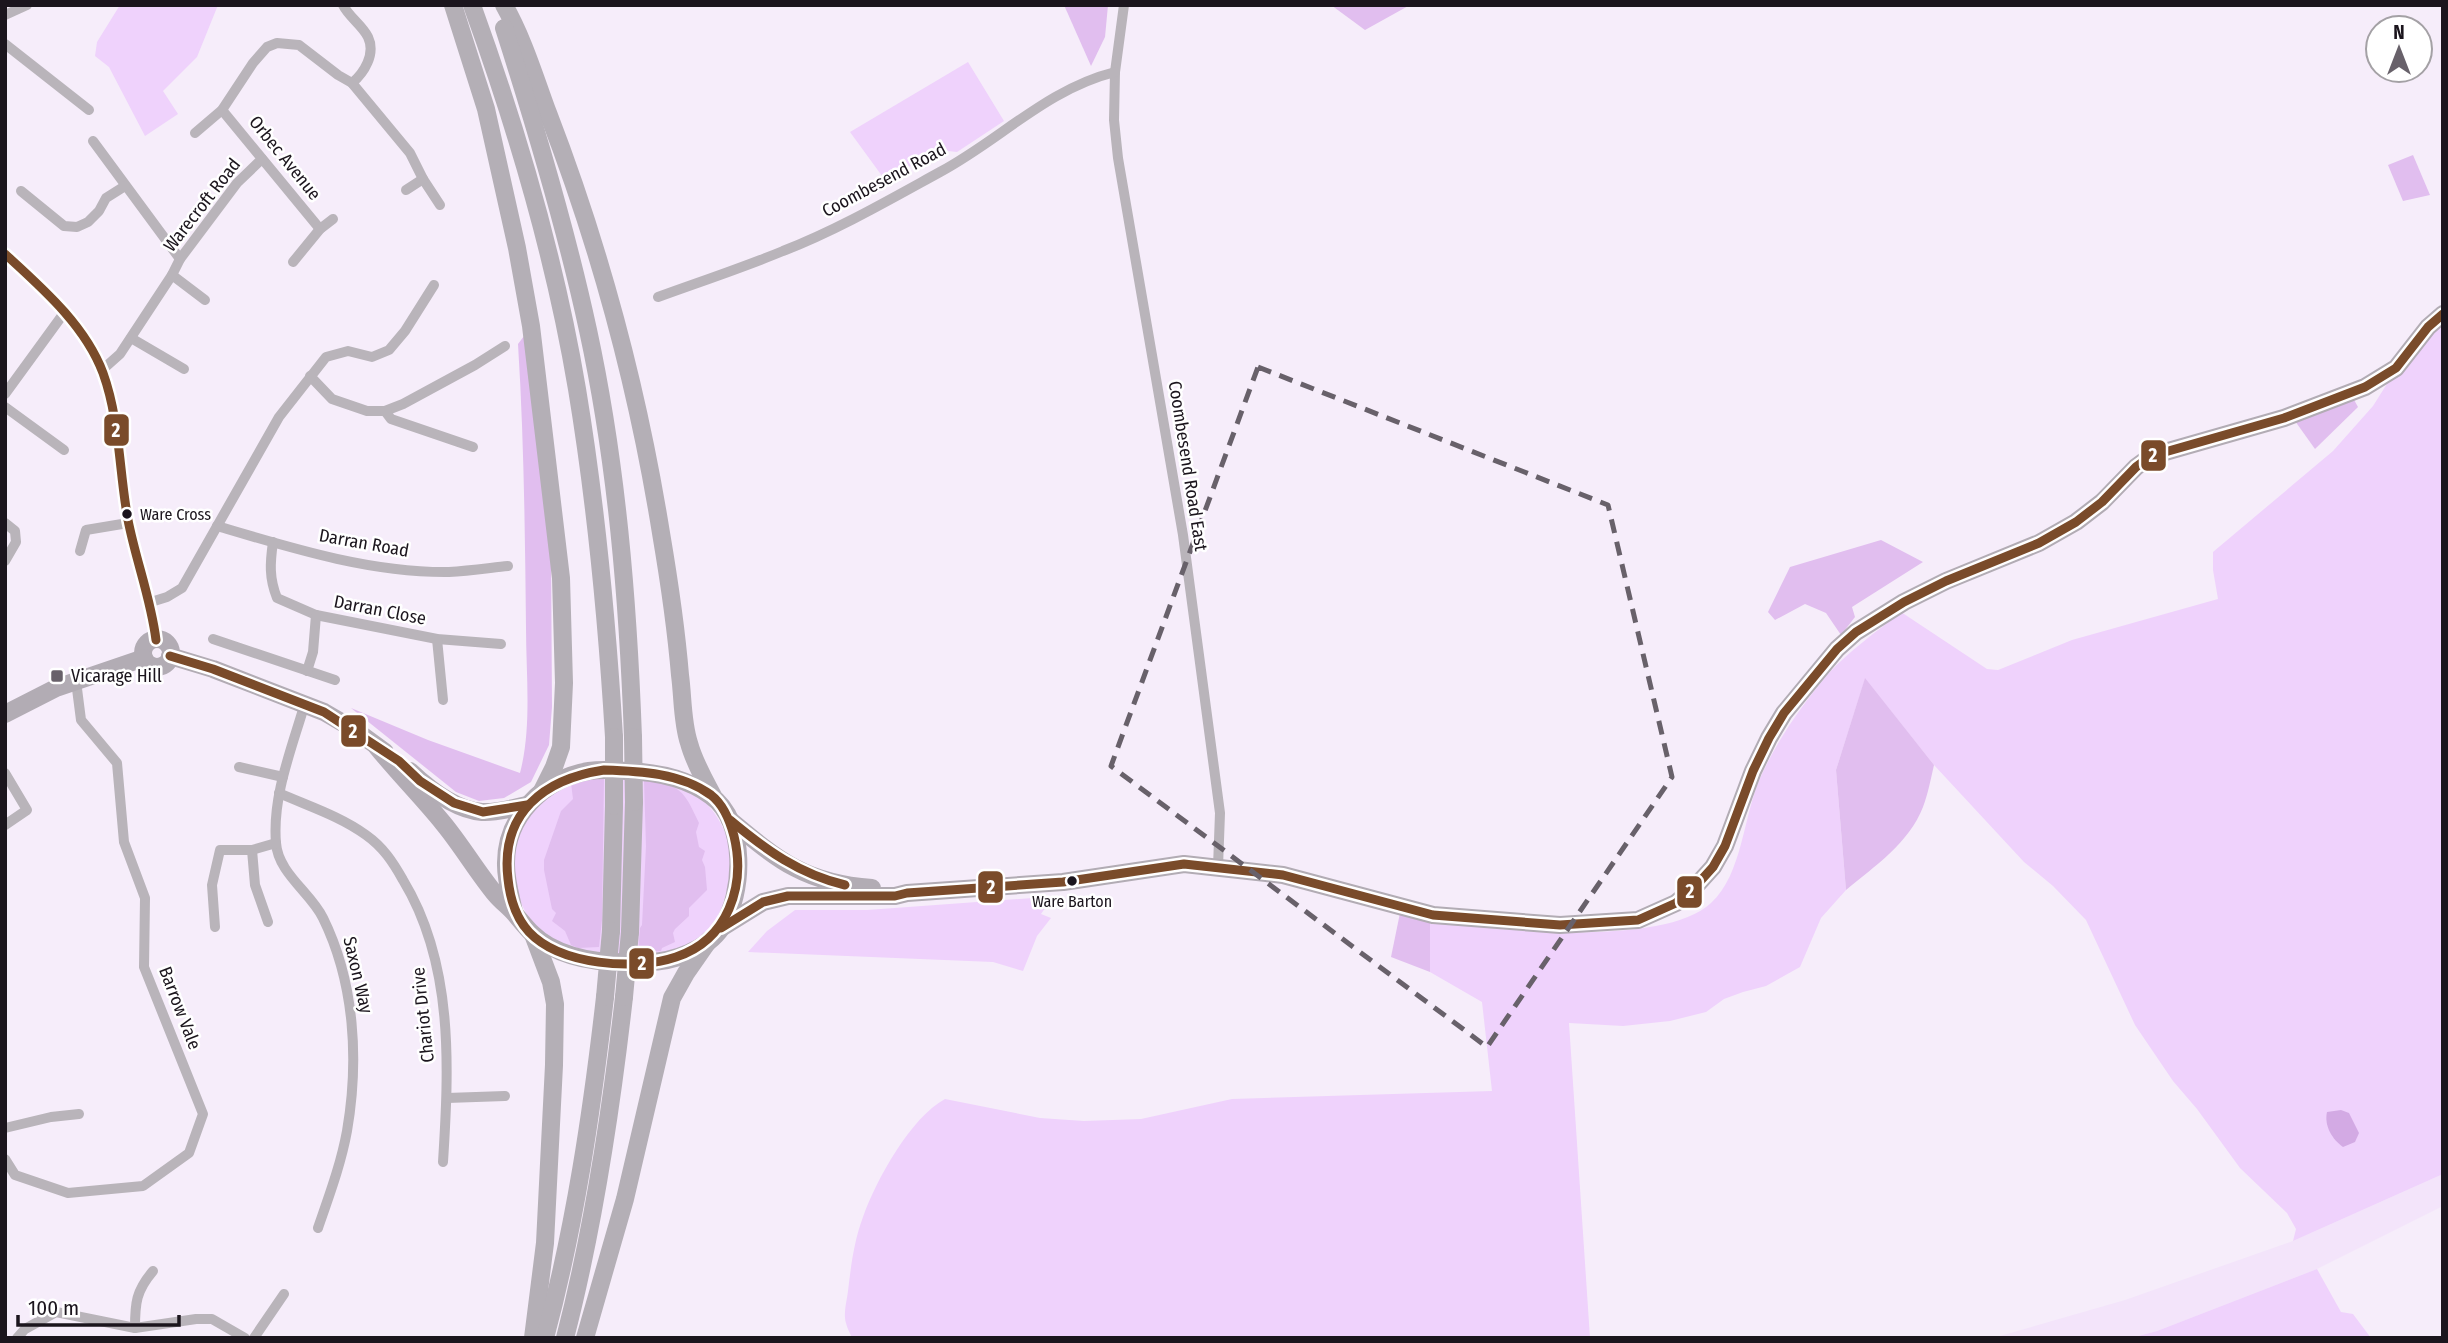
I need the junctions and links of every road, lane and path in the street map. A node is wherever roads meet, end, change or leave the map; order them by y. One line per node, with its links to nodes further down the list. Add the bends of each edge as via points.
1 (343, 5): 11 (street, via 368,38 369,61)
2 (453, 5): 70 (highway, via 486,109 517,248 531,326 561,578 561,747)
3 (472, 5): 99 (highway, bridge, via 527,175 567,339 598,542 614,737 611,932 605,997 576,1203)
4 (495, 5): 100 (highway, bridge, via 534,123 590,343 624,574 634,737 624,997 592,1225)
5 (504, 5): 72 (highway, via 562,149 623,351 661,532 687,735)
6 (1124, 5): 10 (street, Coombesend Road East)
7 (25, 6): 8 (street)
8 (5, 15)
9 (5, 44): 12 (street)
10 (1115, 72): 31 (street, Coombesend Road, via 1064,91 943,171 872,208 786,250); 78 (street, Coombesend Road East, via 1118,158 1182,535 1220,813)
11 (352, 83): 13 (street, via 299,45 277,43 261,52); 17 (street, via 410,153)
12 (89, 110)
13 (222, 110): 14 (street); 16 (street, Orbec Avenue)
14 (195, 133)
15 (93, 141): 18 (street)
16 (262, 159): 25 (street, Orbec Avenue); 27 (street, Warecroft Road, via 237,183)
17 (423, 179): 19 (street); 23 (street)
18 (125, 186): 22 (street, via 77,227 64,226); 27 (street)
19 (406, 190)
20 (21, 191): 22 (street)
21 (44, 192): 22 (street)
22 (36, 203)
23 (440, 205)
24 (333, 219): 25 (street, Orbec Avenue)
25 (320, 229): 28 (street, Orbec Avenue)
26 (5, 254): 33 (street)
27 (180, 259): 29 (street, Warecroft Road)
28 (293, 262)
29 (172, 275): 32 (street, Warecroft Road); 35 (street, Warecroft Road)
30 (434, 285): 39 (street, via 389,350 372,357 348,351 326,357)
31 (657, 297)
32 (205, 300)
33 (64, 313): 38 (street); 40 (street)
34 (2443, 314): 78 (main road, via 2396,368 2365,387 2284,418 2151,456 2076,522 1904,602 1847,640 1784,713 1753,771 1726,846 1713,867 1676,903 1638,920 1560,925 1433,915 1283,875)
35 (131, 338): 37 (street); 38 (street, Warecroft Road)
36 (505, 346): 42 (street)
37 (184, 369)
38 (102, 370): 46 (street, via 114,417)
39 (310, 376): 42 (street, via 332,399 367,411); 47 (street, via 279,417)
40 (5, 394)
41 (5, 407): 44 (street)
42 (385, 411): 43 (street, via 391,419)
43 (473, 447)
44 (64, 450)
45 (5, 523): 50 (street, via 15,531 16,542)
46 (128, 523): 49 (street, via 86,530); 52 (street)
47 (217, 526): 48 (street, Darran Road); 52 (street, via 182,588)
48 (273, 542): 51 (street, Darran Road, via 385,568 449,572); 53 (street, Darran Close, via 269,568 277,598)
49 (80, 551)
50 (5, 561)
51 (508, 566)
52 (151, 602): 56 (street)
53 (316, 615): 55 (street, Darran Close); 60 (street, Darran Close)
54 (213, 639): 60 (street)
55 (437, 639): 57 (street, Darran Close); 63 (street, Darran Close)
56 (156, 640): 58 (main road, via 167,644); 59 (main road, via 145,646)
57 (501, 644)
58 (170, 656): 59 (main road, via 158,667); 64 (main road)
59 (144, 658): 62 (main road)
60 (307, 671): 61 (street)
61 (335, 680)
62 (76, 681): 65 (main road); 89 (street, Barrow Vale, via 81,720 117,763 124,842 145,898 144,967 203,1114 189,1153 143,1186 68,1193 15,1175)
63 (443, 701)
64 (305, 703): 66 (main road); 69 (street)
65 (5, 714)
66 (377, 747): 73 (main road, via 442,797 470,810); 80 (main road)
67 (239, 768): 69 (street)
68 (5, 773): 75 (street, via 27,810)
69 (283, 777): 71 (street)
70 (542, 791): 72 (main road, via 590,771 644,771 683,781); 73 (main road)
71 (279, 793): 76 (street); 86 (street, Chariot Drive, via 367,835 388,854 413,896 438,968)
72 (713, 796): 74 (main road)
73 (527, 805): 80 (main road, via 506,852)
74 (730, 820): 79 (main road, via 780,861 804,873 834,883); 83 (main road, via 739,879 734,901)
75 (5, 825)
76 (276, 843): 77 (street); 91 (street, Saxon Way, via 279,856 322,914 336,945 352,1023 347,1131)
77 (252, 850): 81 (street, via 255,884); 82 (street, via 220,850 212,885)
78 (1218, 867): 79 (main road, via 1184,864 1063,882)
79 (907, 893): 83 (main road, via 774,899 749,909)
80 (514, 912): 84 (main road)
81 (268, 922)
82 (215, 927)
83 (715, 934): 84 (main road, via 686,954 654,962 597,962); 101 (highway, via 672,998 625,1199)
84 (534, 937): 98 (highway, via 555,1004 545,1243)
85 (505, 1096): 86 (street)
86 (447, 1098): 90 (street, Chariot Drive)
87 (79, 1114): 88 (street)
88 (5, 1128)
89 (5, 1159)
90 (443, 1162)
91 (318, 1228)
92 (153, 1271): 94 (street, via 138,1291)
93 (284, 1294): 97 (street)
94 (135, 1328): 95 (street, via 56,1312); 96 (street, via 212,1319)
95 (17, 1338)
96 (244, 1338)
97 (254, 1338)
98 (533, 1338)
99 (545, 1338)
100 (565, 1338)
101 (585, 1338)

